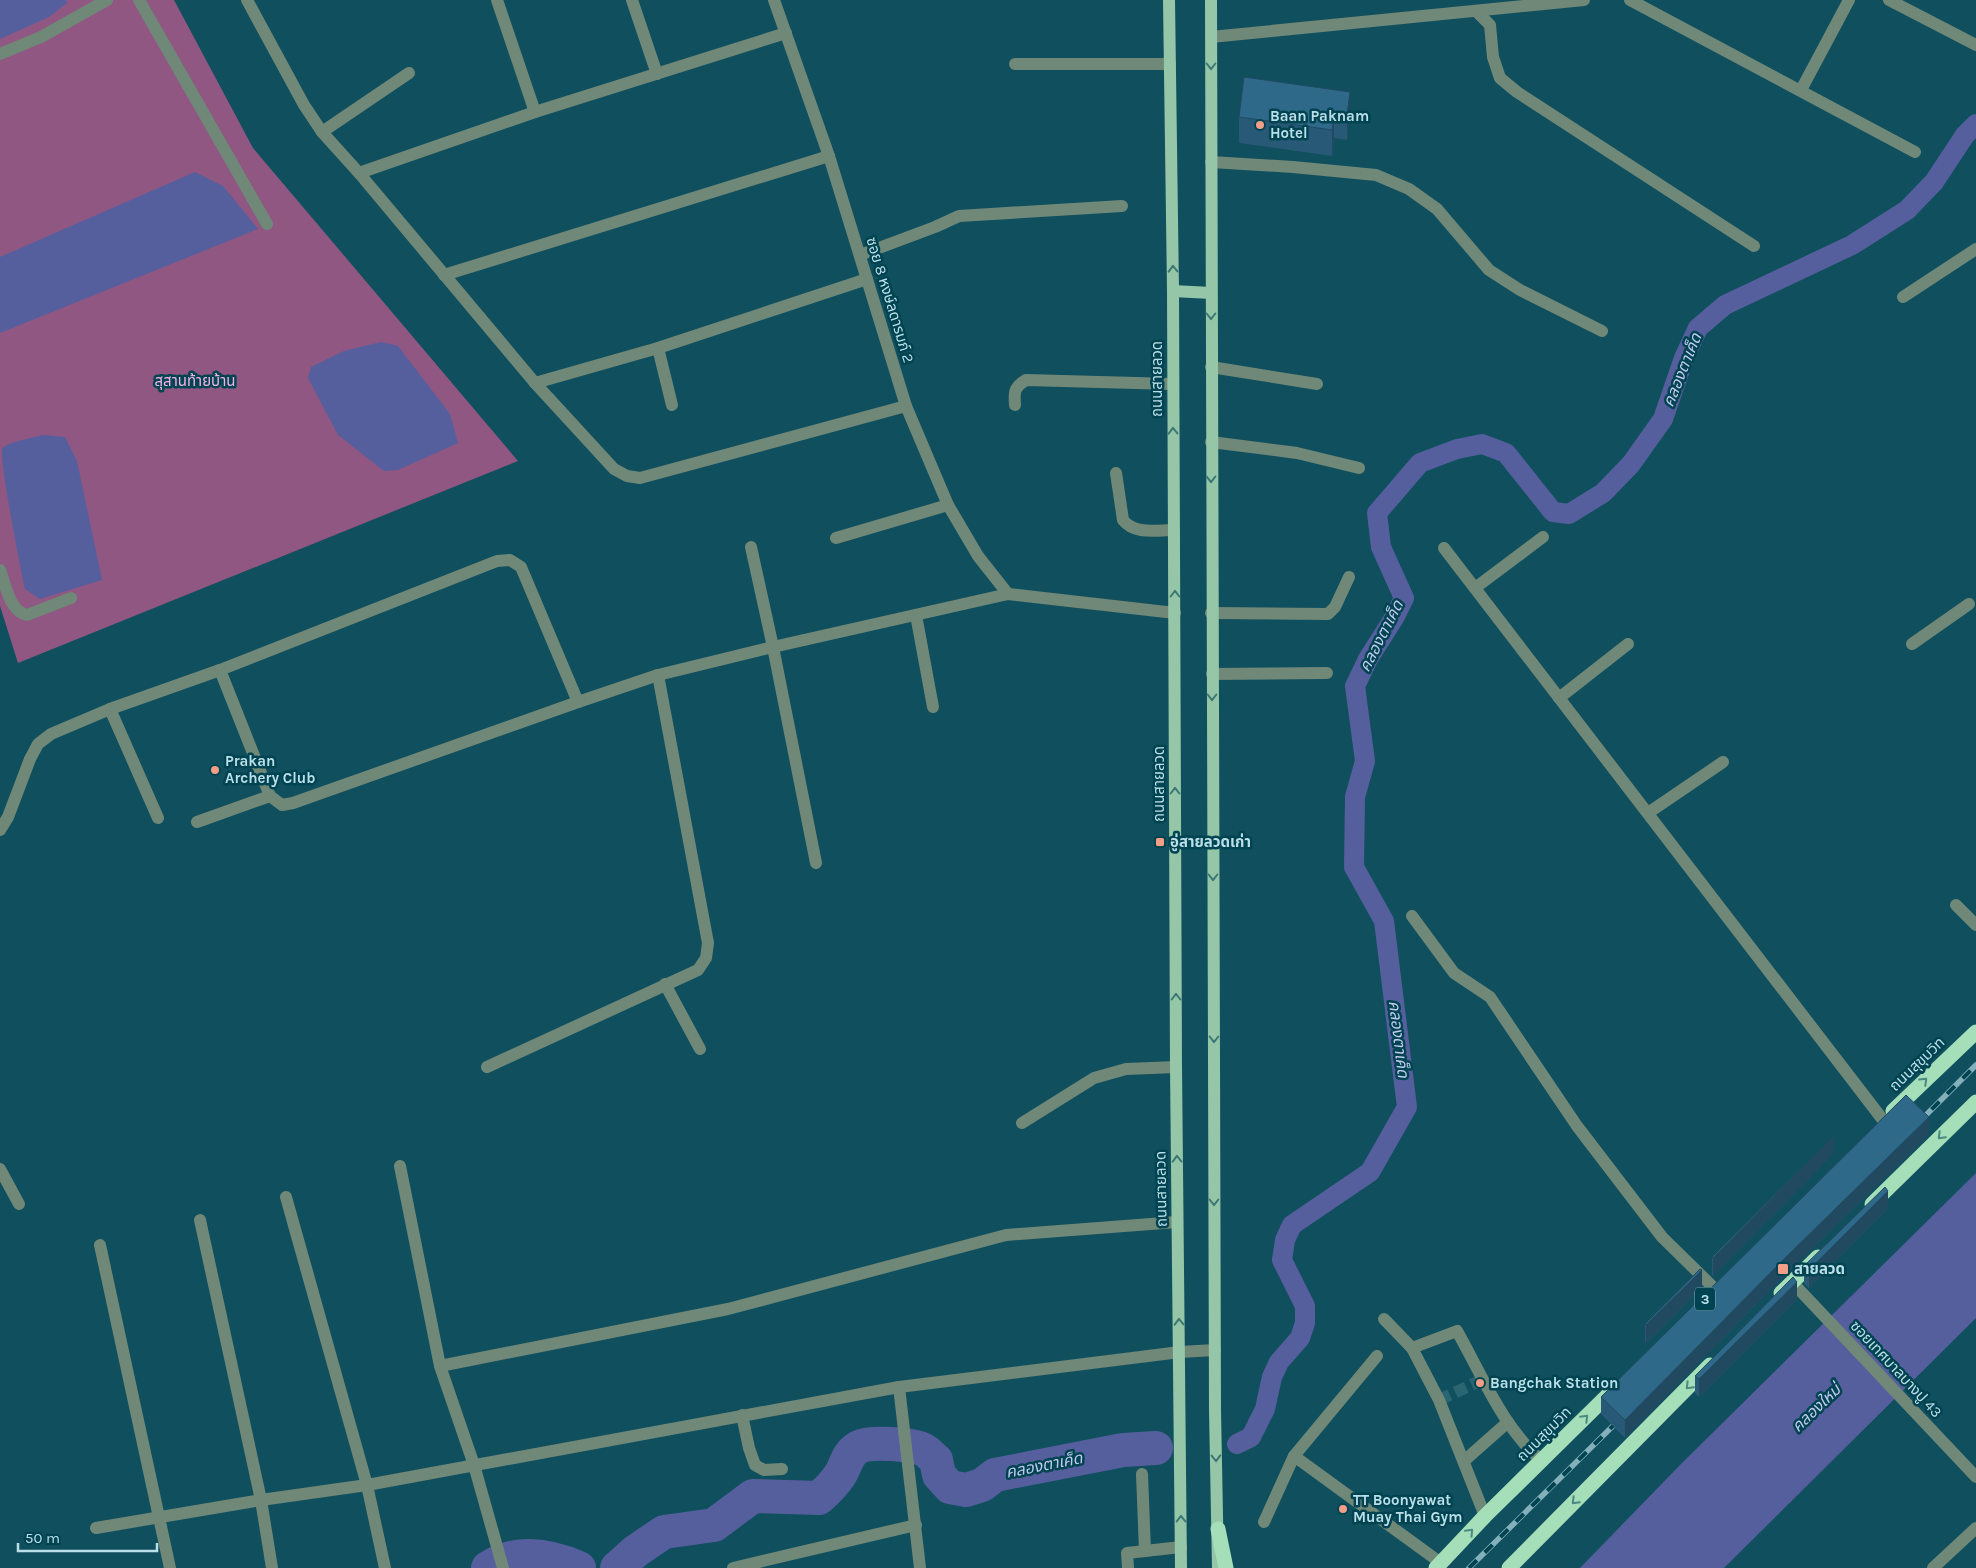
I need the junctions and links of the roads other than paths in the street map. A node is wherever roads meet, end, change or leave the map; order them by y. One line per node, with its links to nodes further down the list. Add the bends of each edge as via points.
1 (107, 0): 18 (street, via 40,37)
2 (139, 0): 31 (street)
3 (247, 0): 25 (street)
4 (497, 0): 24 (street)
5 (632, 0): 22 (street)
6 (774, 0): 15 (street, ซอย 8 หงษ์ลดารมภ์ 2)
7 (1169, 0): 20 (main road, ถนนสายลวด)
8 (1210, 0): 16 (main road)
9 (1584, 0): 13 (street)
10 (1630, 0): 23 (street)
11 (1849, 0): 23 (street)
12 (1889, 0): 17 (street)
13 (1530, 3): 14 (street)
14 (1476, 11): 16 (street); 32 (street, via 1490,24 1493,57 1500,78 1511,88)
15 (786, 34): 22 (street); 27 (street, ซอย 8 หงษ์ลดารมภ์ 2)
16 (1211, 37): 28 (main road, one-way to 28)
17 (1976, 45)
18 (0, 54)
19 (1015, 64): 20 (street)
20 (1170, 64): 37 (main road, ถนนสายลวด, one-way to 20)
21 (409, 73): 25 (street)
22 (657, 74): 24 (street)
23 (1801, 90): 26 (street)
24 (535, 112): 29 (street)
25 (322, 132): 29 (street)
26 (1915, 152)
27 (829, 156): 34 (street, ซอย 8 หงษ์ลดารมภ์ 2); 35 (street)
28 (1211, 162): 38 (main road); 40 (street, via 1376,175 1409,189 1437,209 1489,270 1520,290)
29 (359, 173): 35 (street)
30 (1122, 206): 34 (street, via 959,216)
31 (267, 224)
32 (1754, 246)
33 (1976, 249): 39 (street)
34 (860, 254): 36 (street, ซอย 8 หงษ์ลดารมภ์ 2)
35 (444, 275): 43 (street)
36 (867, 279): 41 (street); 48 (street, ซอย 8 หงษ์ลดารมภ์ 2)
37 (1173, 292): 38 (main road); 44 (main road, ถนนสายลวด)
38 (1211, 293): 42 (main road, one-way to 42)
39 (1903, 297)
40 (1602, 331)
41 (658, 348): 43 (street); 46 (street)
42 (1211, 367): 45 (street); 49 (main road)
43 (535, 383): 48 (street, via 614,469 640,478)
44 (1173, 384): 47 (street, via 1026,380 1014,390); 53 (main road, ถนนสายลวด, one-way to 44)
45 (1317, 384)
46 (672, 405)
47 (1015, 405)
48 (906, 406): 52 (street, ซอย 8 หงษ์ลดารมภ์ 2)
49 (1211, 442): 50 (street, via 1297,453); 65 (main road, one-way to 65)
50 (1359, 468)
51 (1116, 473): 53 (street, via 1123,520 1128,526 1138,530)
52 (948, 505): 55 (street); 61 (street, ซอย 8 หงษ์ลดารมภ์ 2, via 978,556)
53 (1174, 530): 64 (main road, ถนนสายลวด, one-way to 53)
54 (1544, 537): 60 (street)
55 (836, 538)
56 (751, 547): 69 (street)
57 (1444, 548): 60 (street)
58 (0, 570): 62 (street, via 12,603 21,614 28,615)
59 (1349, 577): 65 (street, via 1335,607 1328,614)
60 (1475, 588): 74 (street)
61 (1008, 594): 64 (street); 66 (street)
62 (71, 598)
63 (1974, 605): 68 (street)
64 (1175, 613): 92 (main road, ถนนสายลวด, one-way to 64)
65 (1211, 613): 72 (main road)
66 (916, 615): 69 (street); 76 (street)
67 (1628, 644): 74 (street)
68 (1912, 644)
69 (773, 647): 73 (street); 84 (street)
70 (220, 670): 75 (street, via 497,561 510,560 521,567); 77 (street); 79 (street)
71 (1327, 673): 72 (street)
72 (1212, 674): 112 (main road, one-way to 112)
73 (658, 676): 75 (street); 88 (street, via 708,943 706,958 698,970)
74 (1559, 698): 80 (street)
75 (578, 702): 79 (street, via 293,803 282,805)
76 (933, 707)
77 (110, 709): 81 (street); 83 (street, via 50,734 38,744)
78 (1723, 762): 80 (street)
79 (270, 796): 82 (street)
80 (1648, 814): 94 (street)
81 (158, 818)
82 (198, 822)
83 (0, 830)
84 (816, 862)
85 (1956, 904): 87 (street)
86 (1412, 916): 108 (street, via 1454,973 1490,997 1588,1141 1662,1237)
87 (1976, 924)
88 (666, 984): 90 (street); 91 (street)
89 (1976, 1032): 94 (highway, ถนนสุขุมวิท, one-way to 89)
90 (700, 1049)
91 (487, 1067)
92 (1176, 1067): 95 (street, via 1126,1069 1094,1078); 103 (main road, ถนนสายลวด, one-way to 92)
93 (1976, 1102): 101 (highway, one-way to 101)
94 (1883, 1120): 96 (highway, ถนนสุขุมวิท)
95 (1022, 1123)
96 (1871, 1132)
97 (400, 1166): 116 (street)
98 (0, 1169): 100 (street)
99 (286, 1197): 128 (street)
100 (19, 1204)
101 (1861, 1215)
102 (200, 1220): 129 (street)
103 (1177, 1222): 113 (main road, ถนนสายลวด, one-way to 103); 116 (street, via 1006,1235 728,1309)
104 (100, 1245): 131 (street)
105 (1826, 1248): 107 (highway)
106 (1728, 1276): 108 (highway, 3)
107 (1792, 1282): 109 (highway); 127 (street, ซอยเทศบาลบางปู 43)
108 (1711, 1293)
109 (1771, 1303)
110 (1384, 1319): 111 (street)
111 (1412, 1348): 120 (street, via 1457,1331); 122 (street, via 1439,1400)
112 (1215, 1350): 113 (street); 136 (main road, one-way to 136)
113 (1180, 1352): 118 (street); 137 (main road, ถนนสายลวด, one-way to 113)
114 (1723, 1352): 150 (highway, one-way to 150)
115 (1377, 1356): 121 (street)
116 (440, 1366): 124 (street)
117 (1625, 1378): 123 (highway, ถนนสุขุมวิท, one-way to 117)
118 (899, 1387): 119 (street); 133 (street)
119 (742, 1415): 124 (street); 125 (street, via 755,1466 764,1470)
120 (1508, 1422): 122 (street); 123 (street, via 1529,1450)
121 (1294, 1456): 132 (street); 139 (street)
122 (1464, 1460): 130 (street)
123 (1542, 1461): 130 (highway, ถนนสุขุมวิท)
124 (474, 1465): 128 (street); 143 (street)
125 (782, 1469)
126 (1142, 1474): 138 (street)
127 (1976, 1478)
128 (367, 1485): 129 (street); 142 (street)
129 (261, 1500): 131 (street); 141 (street)
130 (1485, 1516): 139 (highway, ถนนสุขุมวิท, one-way to 130)
131 (157, 1517): 134 (street); 140 (street)
132 (1264, 1522)
133 (916, 1525): 144 (street); 145 (street)
134 (96, 1528)
135 (1976, 1528): 151 (street)
136 (1218, 1529): 148 (main road); 149 (highway)
137 (1181, 1547): 138 (street); 147 (main road, ถนนสายลวด)
138 (1145, 1551): 146 (street, via 1127,1553)
139 (1439, 1566)
140 (170, 1568)
141 (272, 1568)
142 (385, 1568)
143 (502, 1568)
144 (733, 1568)
145 (920, 1568)
146 (1128, 1568)
147 (1181, 1568)
148 (1218, 1568)
149 (1226, 1568)
150 (1508, 1568)
151 (1933, 1568)

